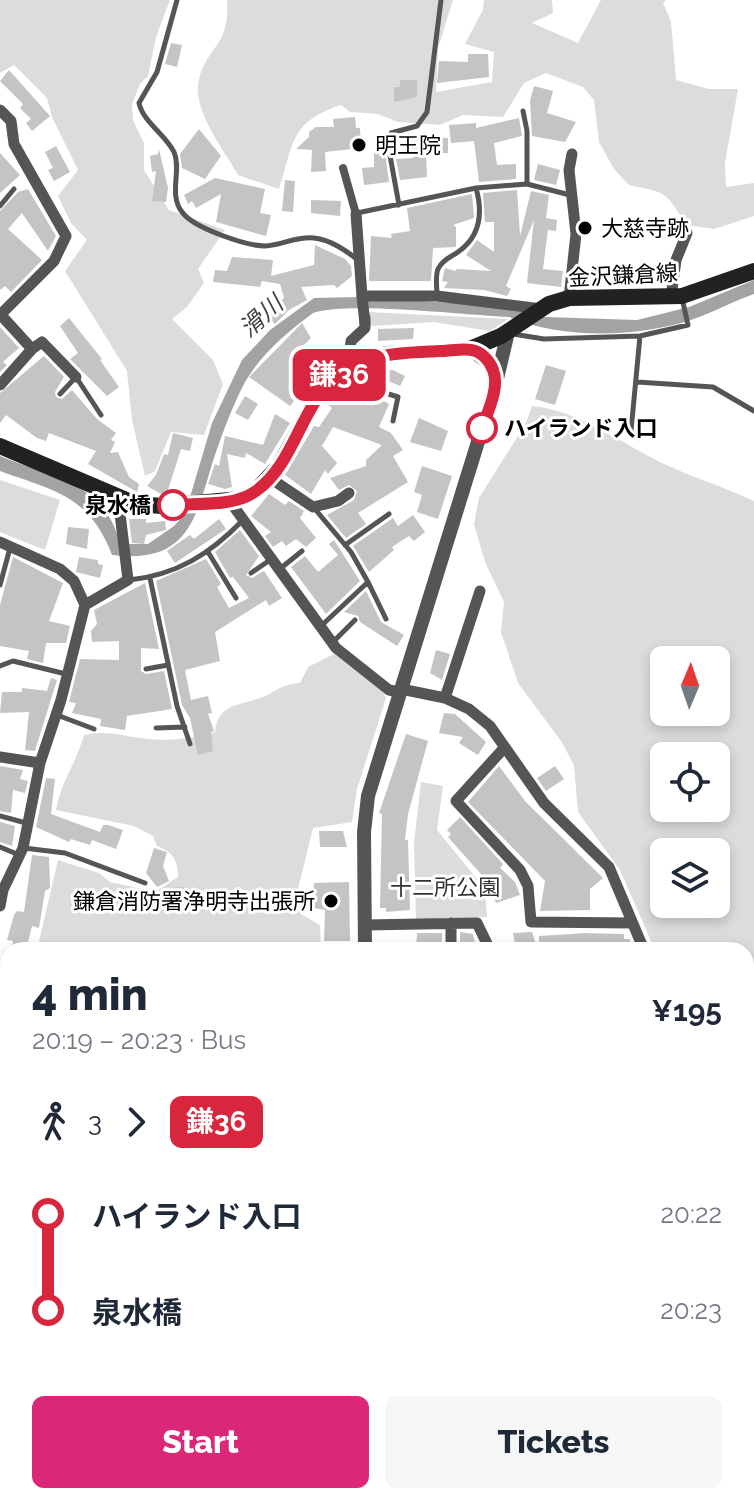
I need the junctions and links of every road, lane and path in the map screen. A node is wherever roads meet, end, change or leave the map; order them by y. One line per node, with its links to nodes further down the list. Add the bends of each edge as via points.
1 (177, 0): 15 (lane, via 157,72 139,103 141,114 175,155 175,193 181,211 210,232 266,246 315,238)
2 (441, 0): 11 (lane, via 427,112 417,126 391,133)
3 (0, 110): 22 (street, via 11,121 14,144 66,236 54,261)
4 (523, 111): 7 (lane)
5 (572, 154): 10 (street)
6 (343, 168): 13 (street)
7 (527, 184): 8 (lane); 10 (lane)
8 (476, 188): 11 (lane); 18 (lane, via 482,211 477,230 438,270)
9 (14, 189): 12 (lane)
10 (574, 196): 20 (street)
11 (399, 205): 13 (lane)
12 (0, 206)
13 (356, 214): 15 (street)
14 (687, 233): 19 (street, via 676,260)
15 (359, 260): 17 (street)
16 (754, 271): 19 (main road, 金沢鎌倉線)
17 (362, 296): 18 (street); 27 (street, bridge, via 365,328 351,341)
18 (437, 296): 21 (street)
19 (677, 297): 20 (main road, 金沢鎌倉線); 24 (lane, via 688,325)
20 (569, 298): 21 (main road, 金沢鎌倉線)
21 (542, 309): 23 (main road, 金沢鎌倉線)
22 (0, 314): 25 (street)
23 (510, 331): 24 (lane, via 544,339); 26 (main road); 30 (street)
24 (640, 336): 29 (lane)
25 (32, 349): 28 (street, via 42,342); 31 (street)
26 (470, 349): 27 (main road, via 387,354); 30 (street, via 490,364)
27 (348, 368): 35 (lane, via 373,389 398,397); 38 (main road, via 312,406)
28 (76, 377): 32 (lane); 34 (lane)
29 (637, 382): 33 (lane, via 713,387); 36 (lane)
30 (496, 383): 67 (street)
31 (0, 385)
32 (60, 394)
33 (754, 411)
34 (101, 415)
35 (393, 421)
36 (631, 431)
37 (0, 446): 40 (main road)
38 (270, 478): 41 (main road, via 256,491); 42 (street)
39 (349, 493): 42 (street)
40 (118, 497): 41 (main road, via 149,506); 53 (street)
41 (229, 500): 44 (street)
42 (313, 507): 46 (lane)
43 (389, 514): 46 (lane)
44 (243, 520): 48 (lane); 49 (street)
45 (5, 544): 55 (lane); 58 (street, via 60,569 74,581)
46 (345, 545): 54 (lane)
47 (302, 551): 50 (lane)
48 (208, 552): 52 (lane, via 187,566); 57 (lane)
49 (270, 560): 50 (street); 51 (lane)
50 (277, 571): 61 (street)
51 (251, 573)
52 (150, 578): 53 (lane); 63 (lane)
53 (128, 580): 58 (street)
54 (368, 582): 59 (lane); 61 (lane)
55 (0, 585)
56 (480, 591): 68 (street)
57 (236, 598)
58 (85, 605): 66 (street)
59 (386, 619)
60 (355, 620): 62 (lane)
61 (320, 627): 62 (street)
62 (332, 643): 67 (street, via 389,690)
63 (168, 665): 65 (lane); 70 (lane)
64 (0, 666): 66 (lane, via 13,661)
65 (146, 669)
66 (67, 675): 69 (street)
67 (401, 690): 68 (street); 86 (street, via 365,814)
68 (445, 698): 74 (street, via 490,726)
69 (56, 715): 72 (lane); 76 (street)
70 (185, 727): 71 (lane); 73 (lane)
71 (156, 728)
72 (94, 729)
73 (190, 744)
74 (505, 747): 85 (street, via 544,803 609,867); 85 (street, via 456,801 520,870 528,886 531,922)
75 (0, 757): 76 (street)
76 (40, 763): 78 (street)
77 (0, 816): 78 (lane)
78 (28, 824): 80 (street)
79 (0, 847): 80 (lane)
80 (21, 852): 81 (lane, via 65,853); 82 (street)
81 (145, 883)
82 (2, 890): 83 (street)
83 (0, 906)
84 (451, 923): 86 (street); 88 (street); 89 (street, via 477,923)
85 (631, 923): 90 (street)
86 (365, 925): 87 (street)
87 (365, 942)
88 (451, 942)
89 (486, 942)
90 (640, 942)

